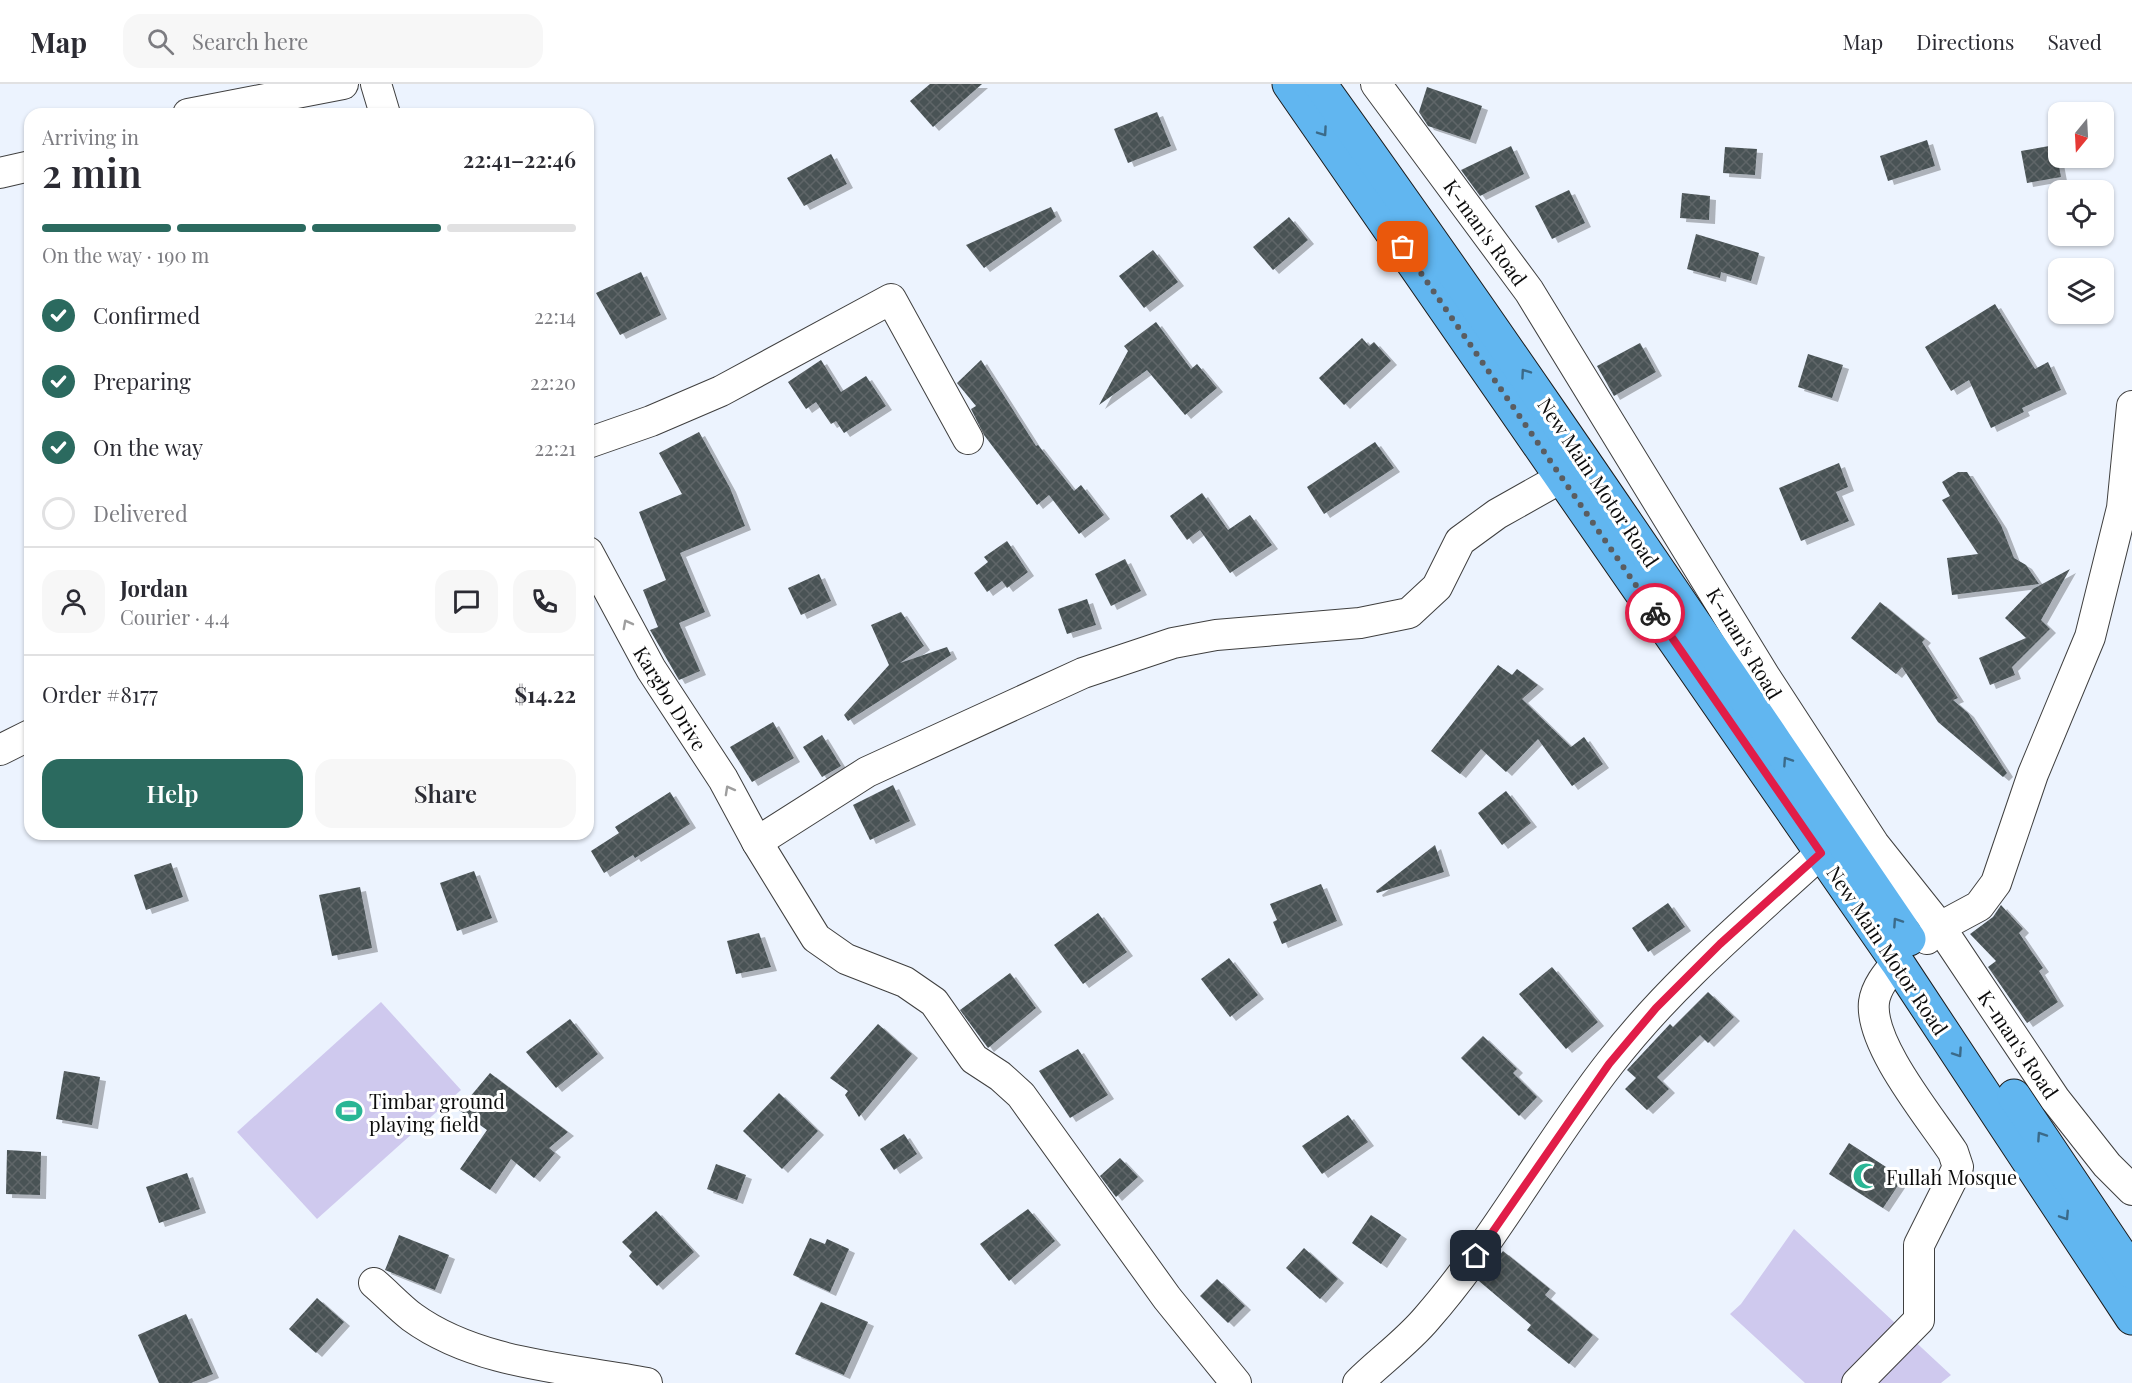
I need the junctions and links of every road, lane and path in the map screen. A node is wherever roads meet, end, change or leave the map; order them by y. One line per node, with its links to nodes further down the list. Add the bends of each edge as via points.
1 (343, 84): 6 (street)
2 (376, 84): 7 (street)
3 (1289, 84): 14 (highway, New Main Motor Road, one-way to 14)
4 (1320, 84): 14 (highway, New Main Motor Road, one-way to 4, via 1449,264)
5 (1376, 84): 13 (street, K-man's Road, via 1529,291)
6 (219, 108)
7 (383, 108)
8 (24, 167): 9 (street)
9 (0, 173)
10 (2132, 406): 21 (street, via 2122,508 2090,637 2033,774 1996,883 1979,906)
11 (968, 439): 12 (street, via 891,299 721,391)
12 (594, 441)
13 (1627, 448): 14 (street); 16 (street, K-man's Road)
14 (1575, 472): 16 (highway, New Main Motor Road); 19 (street, via 1497,514 1460,541 1437,587 1409,613 1360,623 1205,637 1173,643 1083,673 867,772); 20 (highway, New Main Motor Road)
15 (594, 563): 19 (street, Kargbo Drive, one-way to 15, via 723,779 651,669)
16 (1754, 685): 21 (street, K-man's Road); 22 (highway, New Main Motor Road, one-way to 16)
17 (24, 738): 18 (street)
18 (0, 750)
19 (757, 842): 28 (street, Kargbo Drive, via 816,938 846,959 905,982 934,1002 974,1059 1021,1095 1167,1298)
20 (1821, 853): 22 (highway, New Main Motor Road); 29 (street, via 1656,1008 1609,1064 1476,1256 1426,1319)
21 (1940, 927): 22 (street); 23 (street, K-man's Road, via 2055,1099)
22 (1906, 956): 24 (highway, New Main Motor Road, one-way to 22); 26 (highway, New Main Motor Road, one-way to 26); 30 (street, via 1882,980 1874,1001 1876,1029 1896,1068 1953,1152 1958,1167 1919,1245 1918,1320)
23 (2132, 1190)
24 (2132, 1272)
25 (374, 1283): 27 (street, via 413,1318 475,1348 505,1358)
26 (2132, 1318)
27 (647, 1383)
28 (1236, 1383)
29 (1358, 1383)
30 (1857, 1383)

